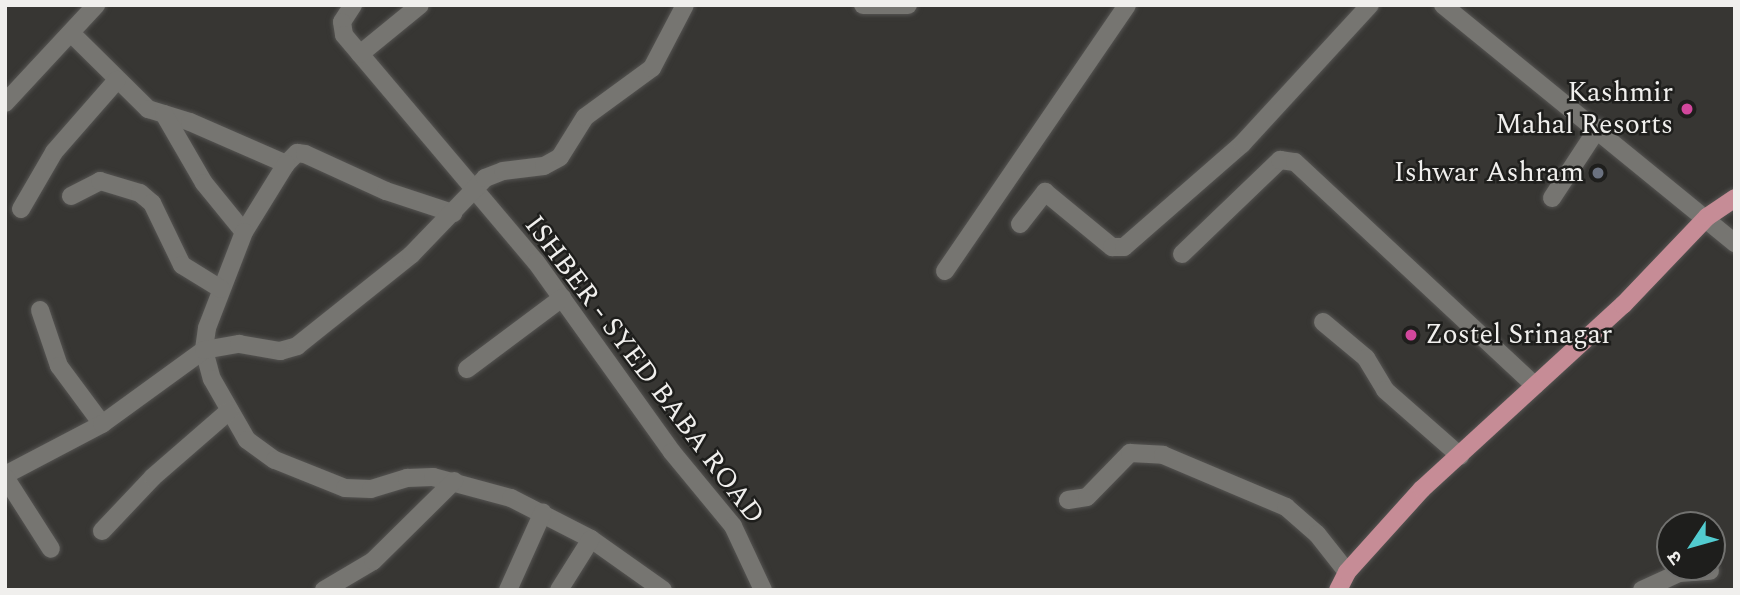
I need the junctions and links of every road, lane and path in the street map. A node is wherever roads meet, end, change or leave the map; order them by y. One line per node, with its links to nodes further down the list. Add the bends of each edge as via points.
1 (96, 5): 10 (street)
2 (353, 5): 11 (street, ISHBER - SYED BABA ROAD, via 341,27)
3 (419, 5): 11 (street)
4 (685, 5): 17 (street, via 652,68 585,117 560,158 544,166 494,173)
5 (863, 5): 6 (street)
6 (908, 5)
7 (1126, 5): 28 (street)
8 (1370, 5): 24 (street, via 1242,144 1124,247 1112,247 1045,192)
9 (1443, 5): 15 (street)
10 (72, 34): 12 (street); 13 (street)
11 (360, 54): 17 (street, ISHBER - SYED BABA ROAD)
12 (117, 80): 14 (street, via 148,109); 21 (street, via 54,152)
13 (5, 103)
14 (164, 114): 16 (street); 25 (street, via 204,183)
15 (1598, 128): 19 (street); 23 (street)
16 (286, 164): 22 (street, via 297,153 305,154 386,191); 25 (street)
17 (474, 189): 22 (street); 30 (street, ISHBER - SYED BABA ROAD)
18 (71, 196): 29 (street, via 100,181 140,193 152,203 182,265)
19 (1552, 198)
20 (1735, 198): 23 (main road)
21 (22, 209)
22 (453, 213): 33 (street, via 380,282 292,349 239,344)
23 (1707, 217): 26 (street); 35 (main road, via 1623,305)
24 (1020, 223)
25 (244, 232): 29 (street)
26 (1735, 243)
27 (1182, 254): 35 (street, via 1280,160 1295,162)
28 (946, 271)
29 (221, 289): 33 (street, via 206,328)
30 (562, 298): 34 (street); 52 (street, ISHBER - SYED BABA ROAD, via 672,452 733,526)
31 (40, 310): 37 (street, via 59,366)
32 (1323, 322): 38 (street, via 1366,358 1385,390)
33 (204, 350): 36 (street); 37 (street)
34 (467, 369)
35 (1535, 386): 38 (main road)
36 (229, 411): 40 (street, via 255,449 345,488 371,489 421,476); 43 (street, via 153,477)
37 (102, 424): 39 (street)
38 (1460, 456): 46 (main road, via 1422,489)
39 (5, 476): 45 (street)
40 (454, 481): 42 (street); 48 (street, via 373,561)
41 (1068, 500): 46 (street, via 1087,497 1130,453 1163,455 1286,507 1317,534)
42 (543, 512): 44 (street); 49 (street)
43 (102, 531)
44 (591, 540): 50 (street); 51 (street)
45 (51, 550)
46 (1347, 572): 53 (main road)
47 (1661, 581): 54 (street)
48 (324, 590)
49 (508, 590)
50 (558, 590)
51 (663, 590)
52 (763, 590)
53 (1338, 590)
54 (1642, 590)

